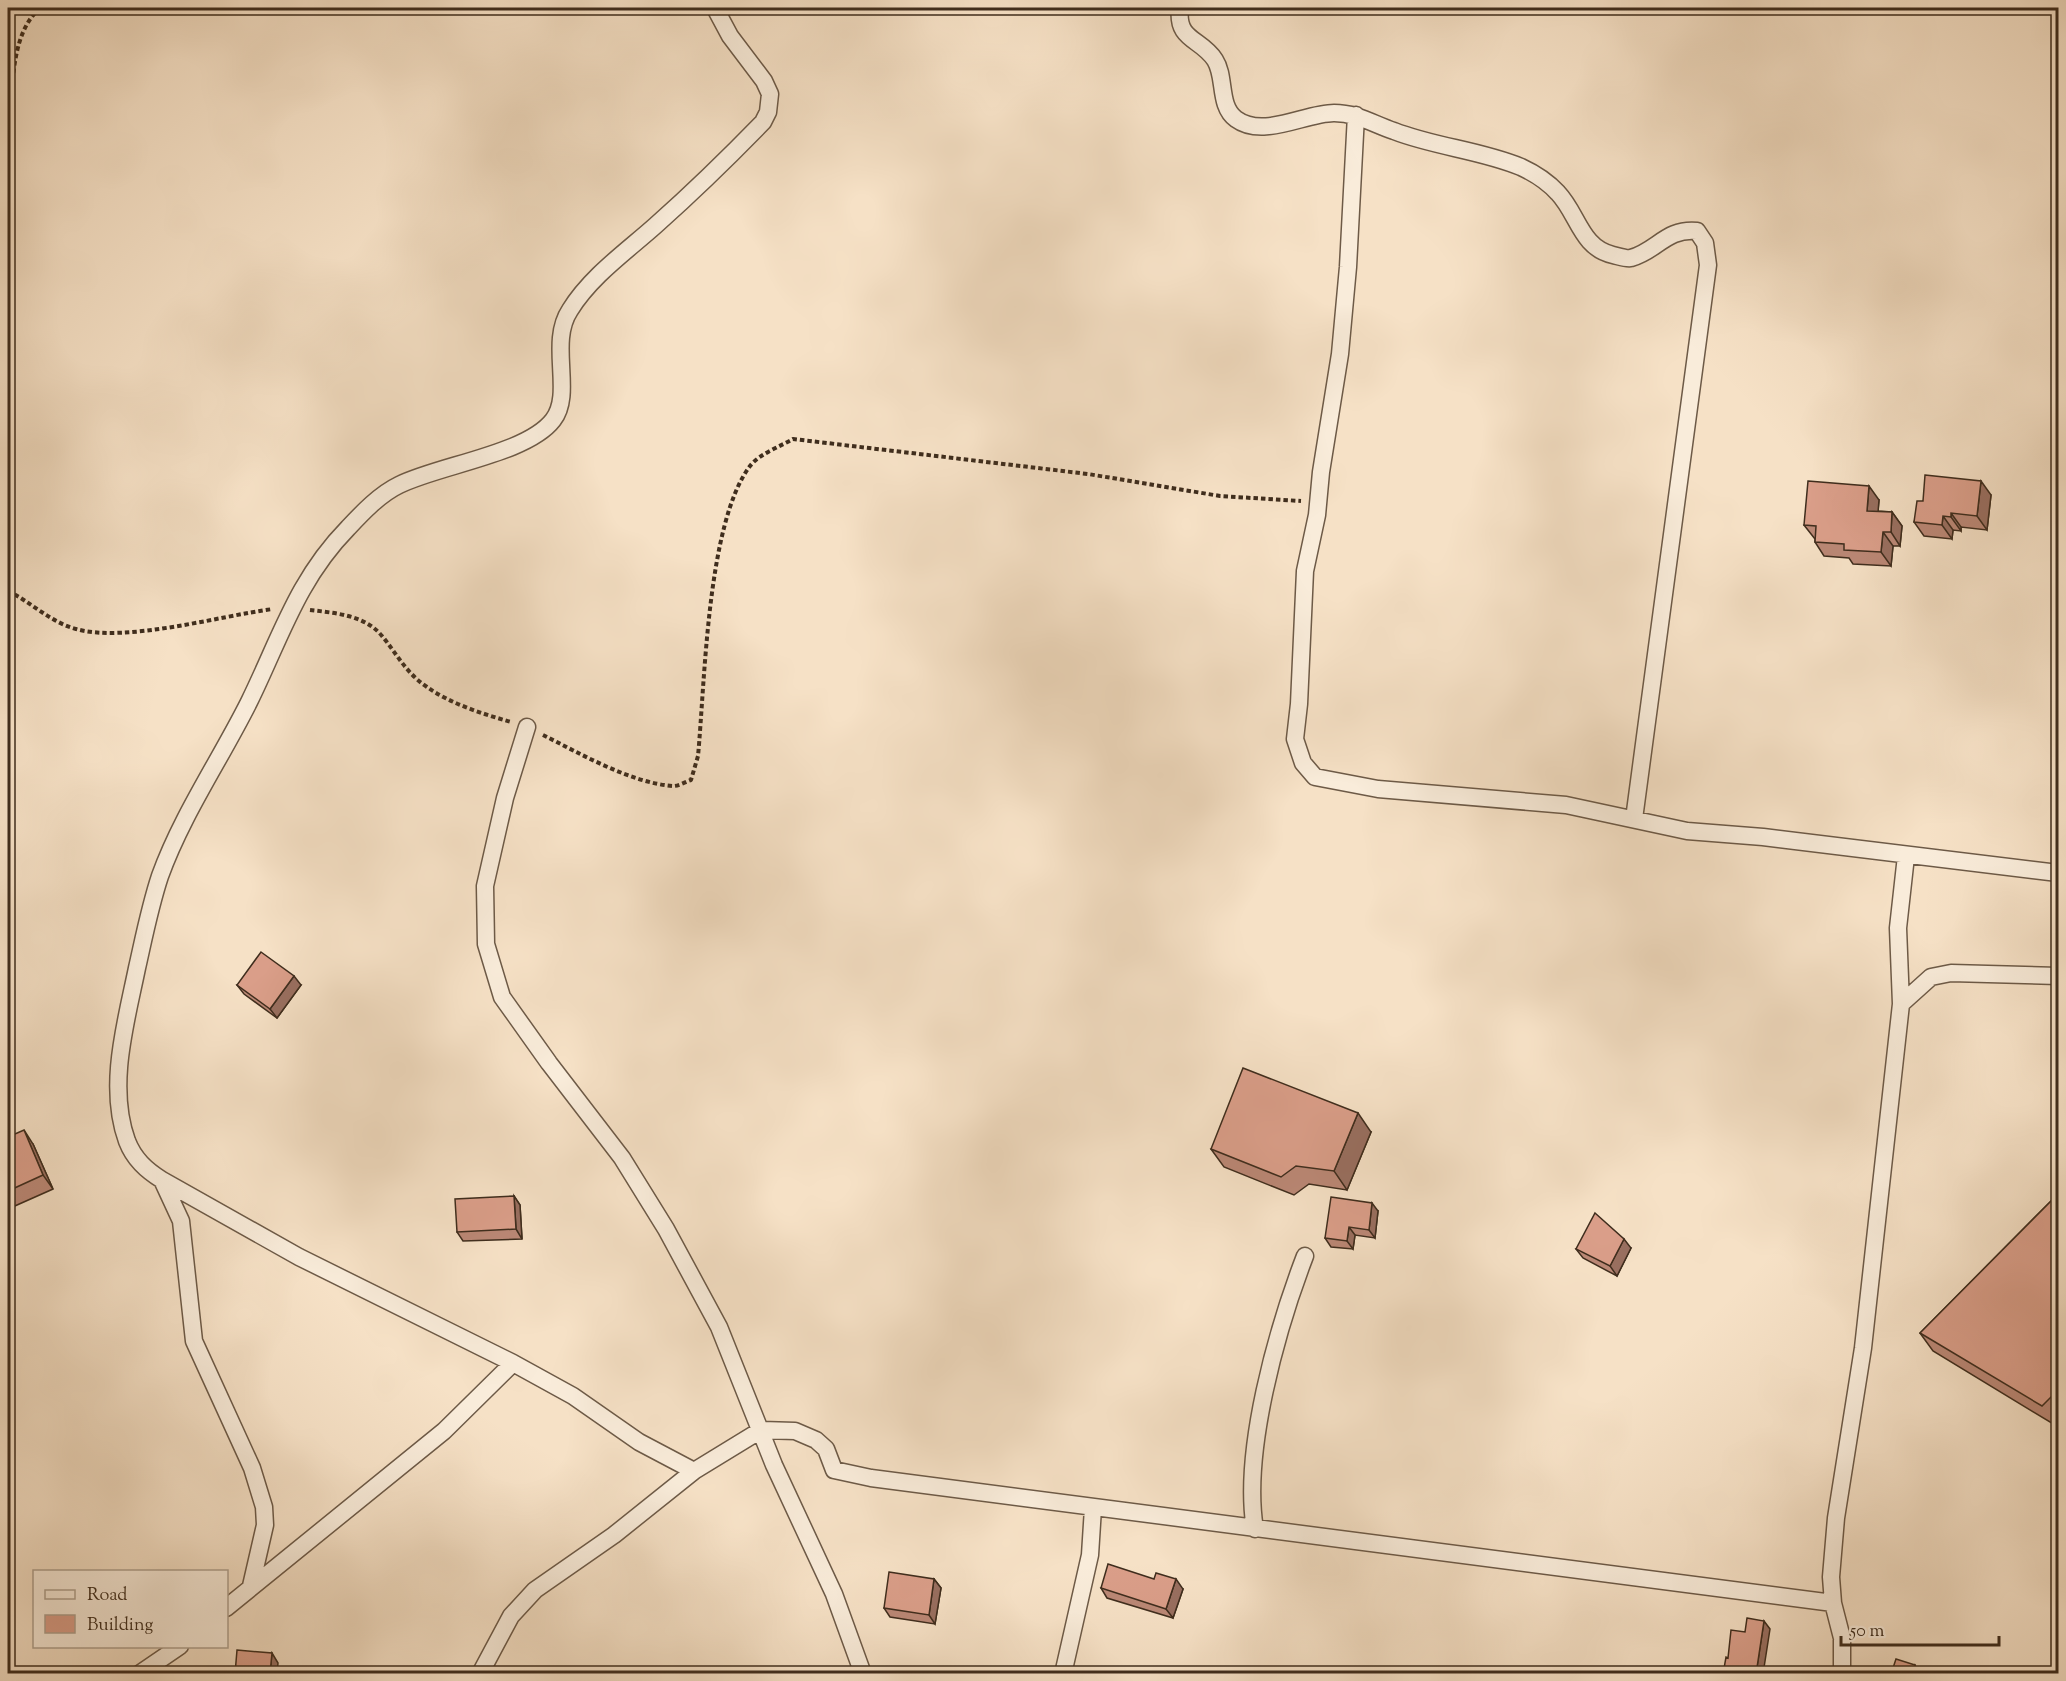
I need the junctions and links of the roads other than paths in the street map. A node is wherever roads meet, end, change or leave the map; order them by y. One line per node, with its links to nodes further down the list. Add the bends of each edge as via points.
1 (715, 8): 10 (street, via 770,94 763,122 704,182 596,278 569,311 561,330 561,398 552,422 508,448 396,486 346,530 314,568 291,607 252,696 189,812 161,875 148,919 122,1041 118,1094 127,1140 142,1166)
2 (1180, 8): 3 (street, via 1182,28 1216,62 1230,112 1237,120 1266,126 1313,115)
3 (1356, 115): 5 (street, via 1394,132 1490,154 1525,169 1559,193 1595,248 1610,254 1630,258 1682,230 1696,231 1705,243 1708,264); 5 (street, via 1340,354 1305,572 1294,739 1303,763 1315,777 1390,790 1566,805)
4 (528, 728): 13 (street, via 504,798 485,886 486,944 502,997 622,1158 666,1228 719,1327)
5 (1634, 819): 6 (street, via 1687,831)
6 (1906, 856): 7 (street); 9 (street, via 1898,928)
7 (2058, 873)
8 (2058, 976): 9 (street, via 1951,973 1931,977)
9 (1901, 1004): 18 (street, via 1863,1348 1836,1518)
10 (162, 1180): 12 (street, via 298,1257); 17 (street, via 181,1221 194,1341 252,1468 264,1507 265,1525)
11 (1305, 1256): 16 (street, via 1285,1307 1260,1420 1250,1502)
12 (513, 1363): 14 (street, via 573,1396 639,1442); 17 (street, via 444,1431)
13 (761, 1430): 14 (street); 15 (street, via 795,1431 816,1440 826,1449 831,1467 844,1474); 23 (street, via 834,1594)
14 (694, 1471): 22 (street, via 614,1535 535,1590 511,1616)
15 (1093, 1508): 16 (street); 24 (street, via 1090,1555)
16 (1255, 1529): 18 (street)
17 (251, 1586): 19 (street)
18 (1833, 1603): 25 (street, via 1842,1638)
19 (228, 1606)
20 (178, 1648): 21 (street)
21 (139, 1674)
22 (480, 1674)
23 (863, 1674)
24 (1064, 1674)
25 (1842, 1674)

